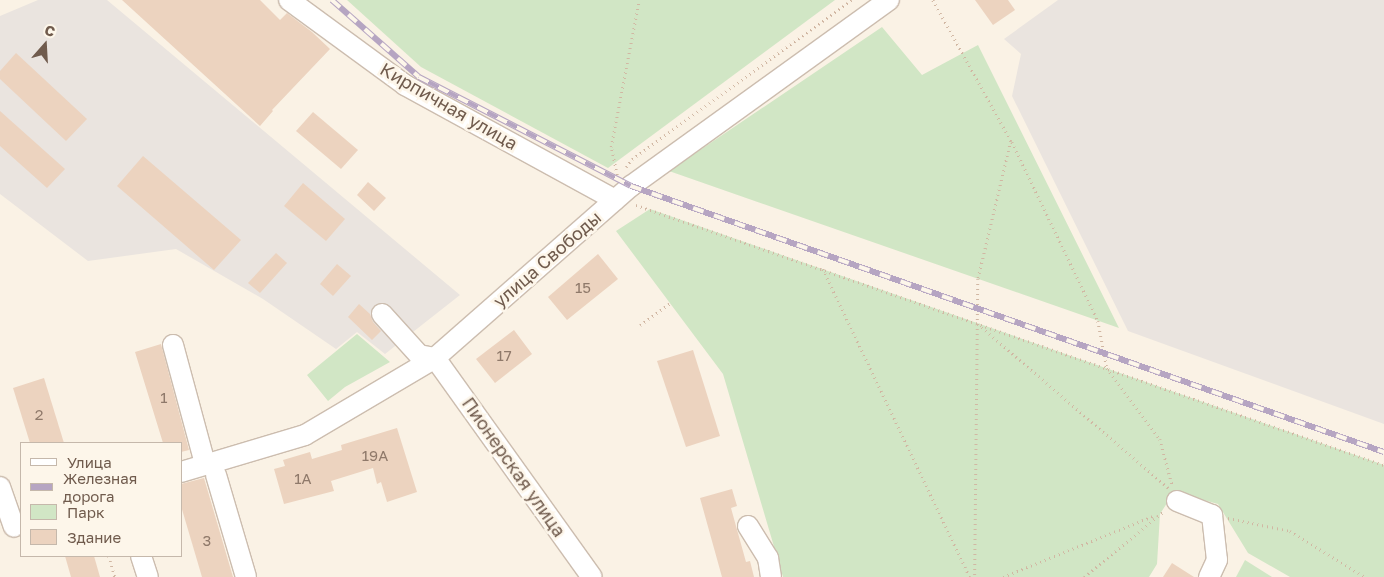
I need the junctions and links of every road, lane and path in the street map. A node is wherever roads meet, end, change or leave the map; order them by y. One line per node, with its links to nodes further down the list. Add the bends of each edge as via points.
1 (289, 0): 7 (street, Кирпичная улица, via 405,85)
2 (639, 0): 3 (path, via 611,147 618,179 632,159)
3 (852, 0)
4 (889, 0): 7 (street, улица Свободы)
5 (933, 0): 6 (path)
6 (1011, 140): 11 (path, via 978,279); 15 (path, via 1098,321)
7 (615, 200): 8 (path); 14 (street, улица Свободы)
8 (823, 269): 11 (path); 31 (path)
9 (670, 303): 12 (path)
10 (382, 314): 14 (street, via 419,355)
11 (976, 323): 15 (path); 15 (path, via 1174,492 1160,439); 32 (path)
12 (640, 325)
13 (173, 345): 17 (street)
14 (436, 358): 17 (street, улица Свободы, via 305,435); 29 (street, Пионерская улица)
15 (1107, 368): 16 (path)
16 (1384, 464)
17 (211, 469): 18 (street, улица Свободы); 28 (street)
18 (182, 472)
19 (0, 486): 23 (street)
20 (1177, 501): 21 (street)
21 (1212, 515): 35 (street, via 1217,560); 36 (path, via 1290,530)
22 (748, 526): 30 (street, via 768,558)
23 (12, 527)
24 (109, 557): 26 (path)
25 (141, 557): 27 (street)
26 (115, 577)
27 (148, 577)
28 (246, 577)
29 (592, 577)
30 (771, 577)
31 (970, 577)
32 (975, 577)
33 (1003, 577): 34 (path, via 1160,514)
34 (1084, 577)
35 (1209, 577)
36 (1365, 577)

